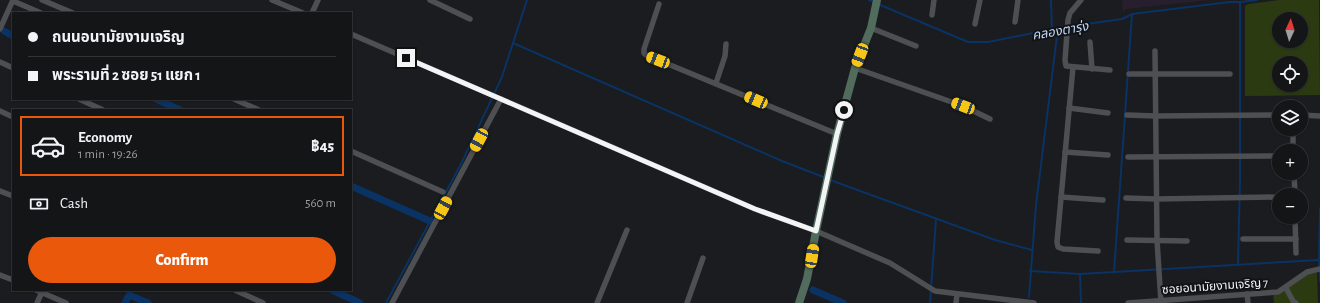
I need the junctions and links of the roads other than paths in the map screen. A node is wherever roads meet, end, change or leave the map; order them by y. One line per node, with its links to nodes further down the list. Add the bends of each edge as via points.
1 (13, 0): 13 (street); 22 (street)
2 (42, 0): 14 (street)
3 (272, 0): 10 (street)
4 (318, 0): 16 (street)
5 (430, 0): 18 (street)
6 (934, 0): 17 (street)
7 (980, 0): 20 (street)
8 (1018, 0): 19 (street)
9 (1081, 0): 29 (street, via 1070,13 1068,20 1065,60 1066,66)
10 (283, 2): 15 (street)
11 (877, 3): 21 (street)
12 (659, 4): 37 (street, via 644,49 646,55)
13 (39, 12)
14 (71, 12)
15 (301, 12)
16 (312, 12)
17 (932, 15)
18 (470, 19)
19 (1015, 22)
20 (975, 24)
21 (871, 28): 26 (street); 31 (street)
22 (0, 29)
23 (352, 34): 38 (street)
24 (1090, 42): 32 (street)
25 (726, 44): 37 (street, via 725,56)
26 (916, 46)
27 (1156, 51): 35 (street)
28 (0, 62): 30 (street)
29 (1073, 67): 32 (street); 41 (street)
30 (12, 68)
31 (855, 68): 52 (street, via 963,106); 53 (street)
32 (1092, 69): 33 (street)
33 (1110, 70)
34 (1129, 74): 35 (street)
35 (1156, 74): 36 (street); 49 (street)
36 (1230, 74)
37 (716, 83): 53 (street)
38 (499, 98): 70 (street, via 748,206); 92 (street)
39 (81, 100): 42 (street)
40 (236, 100): 43 (street)
41 (1069, 108): 45 (street); 55 (street)
42 (101, 109)
43 (257, 109)
44 (0, 111): 51 (street)
45 (1108, 113)
46 (1127, 115): 49 (street)
47 (1272, 115): 49 (street)
48 (1308, 115): 50 (street)
49 (1156, 116): 59 (street)
50 (1320, 116)
51 (12, 117)
52 (990, 119)
53 (837, 134): 70 (street)
54 (352, 151): 61 (street)
55 (1065, 152): 56 (street); 63 (street)
56 (1108, 155)
57 (1272, 156): 59 (street)
58 (1128, 157): 59 (street)
59 (1156, 158): 66 (street)
60 (0, 191): 62 (street)
61 (443, 192)
62 (12, 196)
63 (1061, 197): 67 (street); 76 (street, via 1058,247)
64 (1272, 197): 66 (street)
65 (1126, 198): 66 (street)
66 (1156, 199): 74 (street)
67 (1103, 200)
68 (1295, 224): 72 (street)
69 (627, 230): 93 (street)
70 (816, 231): 85 (street, via 890,263 935,291); 95 (street)
71 (1243, 238): 72 (street)
72 (1296, 239): 77 (street)
73 (1127, 240): 74 (street)
74 (1157, 240): 75 (street); 88 (street)
75 (1187, 241)
76 (1098, 251)
77 (1296, 253)
78 (703, 258): 94 (street)
79 (1320, 269): 82 (street, ซอยอนามัยงามเจริญ 7, via 1303,275)
80 (0, 275): 81 (street)
81 (12, 280)
82 (1286, 288): 86 (street, ซอยอนามัยงามเจริญ 7, via 1278,292); 100 (street)
83 (41, 291): 89 (street); 90 (street)
84 (237, 291): 91 (street)
85 (957, 294): 87 (street); 96 (street)
86 (1247, 294): 88 (street, ซอยอนามัยงามเจริญ 7); 99 (street)
87 (1002, 301): 97 (street)
88 (1161, 302): 98 (street, ซอยอนามัยงามเจริญ 7)
89 (37, 303)
90 (66, 303)
91 (264, 303)
92 (392, 303)
93 (597, 303)
94 (687, 303)
95 (800, 303)
96 (956, 303)
97 (1034, 303)
98 (1128, 303)
99 (1248, 303)
100 (1296, 303)

